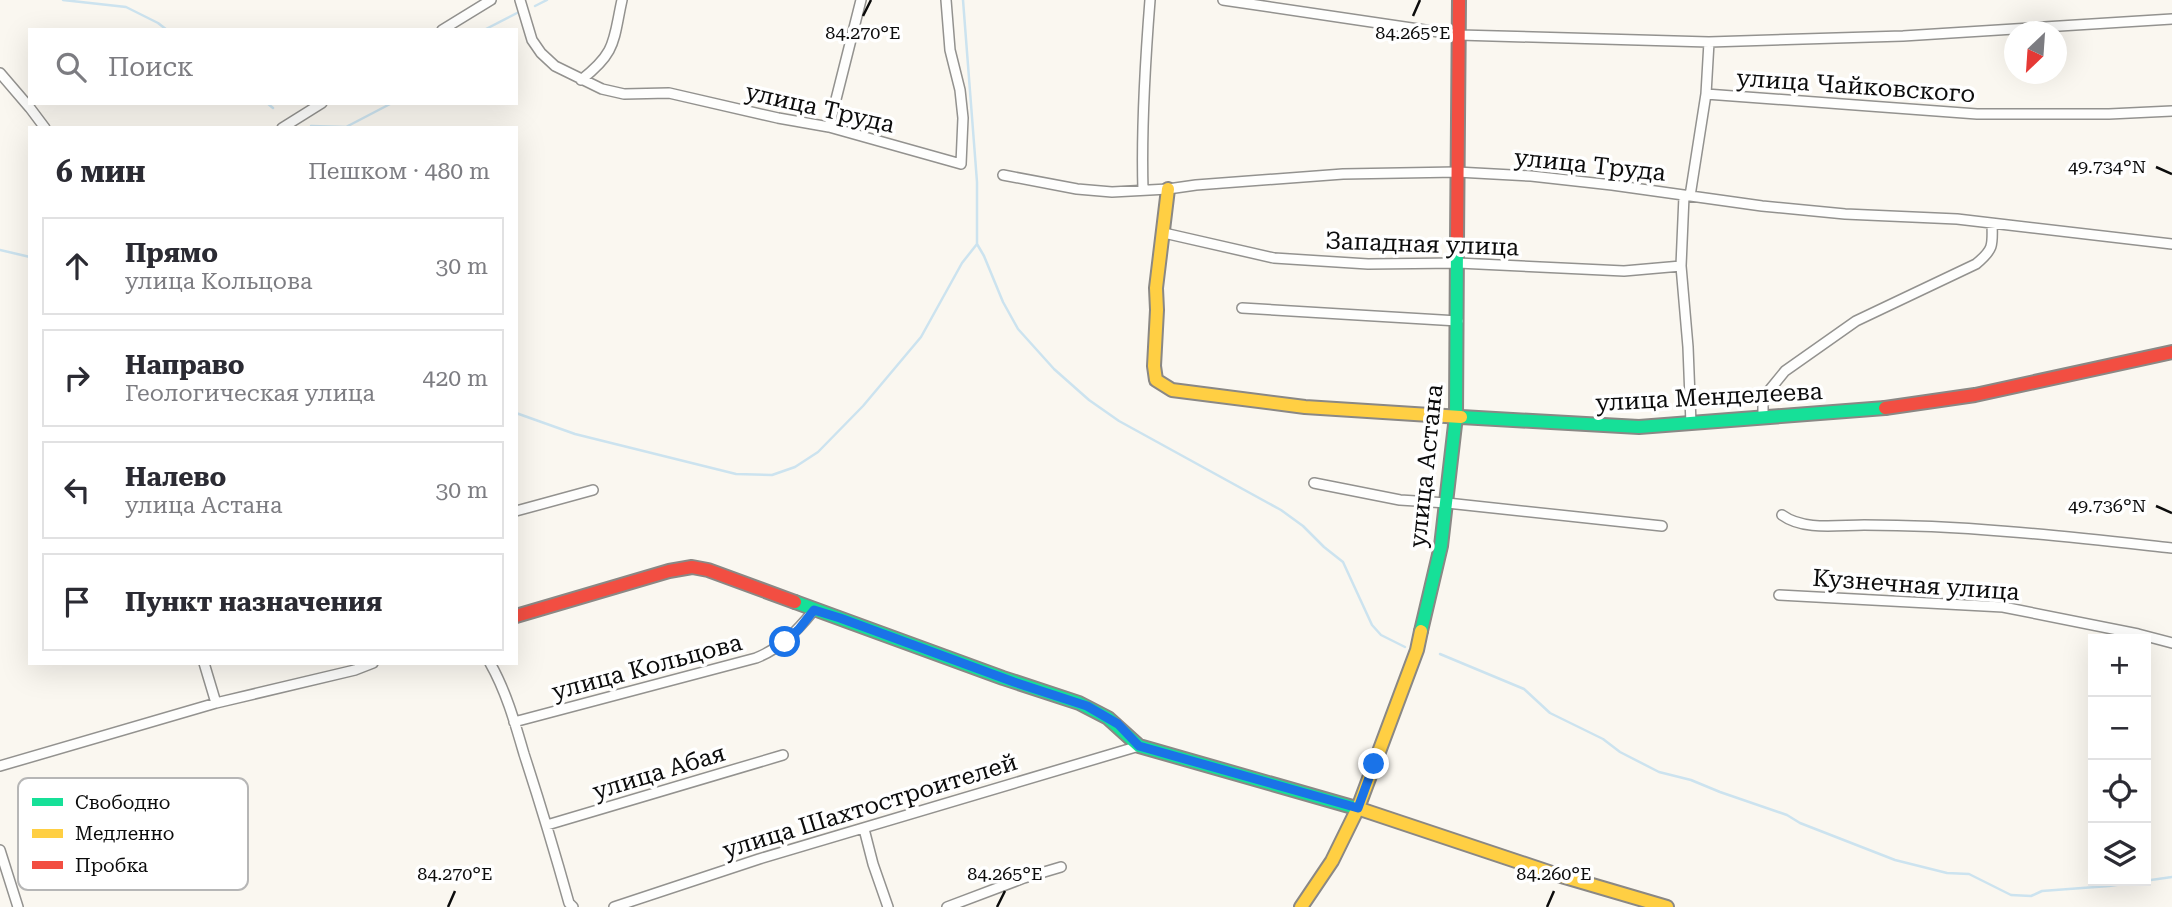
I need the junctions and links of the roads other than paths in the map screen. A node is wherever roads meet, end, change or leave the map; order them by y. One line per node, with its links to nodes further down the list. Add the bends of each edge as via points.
1 (491, 0): 10 (street)
2 (520, 0): 14 (street, улица Труда, via 541,53)
3 (622, 0): 14 (street, via 606,58)
4 (861, 0): 20 (street)
5 (946, 0): 20 (street, улица Труда, via 950,50 964,118 961,164)
6 (1150, 0): 24 (street, via 1141,142)
7 (1223, 0): 11 (street)
8 (1459, 0): 11 (street, улица Астана)
9 (2172, 19): 12 (street, via 1903,36)
10 (445, 28)
11 (1459, 35): 12 (street); 21 (street, улица Астана)
12 (1709, 41): 15 (street)
13 (0, 73): 18 (street)
14 (581, 80): 20 (street, улица Труда, via 624,94 669,93)
15 (1706, 94): 17 (street, улица Чайковского, via 1978,114); 25 (street)
16 (318, 105): 19 (street)
17 (2172, 111)
18 (43, 126)
19 (285, 126)
20 (829, 127)
21 (1457, 172): 23 (street, улица Труда, via 1343,174); 25 (street, улица Труда, via 1531,176); 29 (street, улица Астана)
22 (1003, 176): 24 (street, улица Труда, via 1077,190)
23 (1168, 189): 24 (street, улица Труда); 27 (street)
24 (1143, 190)
25 (1687, 196): 26 (street, улица Труда); 30 (street)
26 (1992, 224): 28 (street, улица Труда); 35 (street, via 1993,244 1982,259 1856,321 1785,372 1768,393)
27 (1164, 233): 29 (street, Западная улица, via 1274,258 1367,264); 34 (street, улица Менделеева, via 1156,288 1154,366 1156,380 1162,385 1305,407)
28 (2172, 244)
29 (1458, 262): 30 (street, Западная улица, via 1624,271); 32 (street, улица Астана)
30 (1681, 266): 36 (street)
31 (1242, 308): 32 (street)
32 (1458, 321): 34 (street, улица Астана)
33 (2172, 352): 35 (street, улица Менделеева, via 1905,406)
34 (1456, 416): 36 (street, улица Менделеева, via 1591,426); 39 (street, улица Астана)
35 (1763, 416): 36 (street, улица Менделеева)
36 (1691, 424)
37 (1314, 483): 39 (street, via 1400,500)
38 (593, 490): 40 (street)
39 (1447, 503): 42 (street); 56 (street, улица Астана, via 1416,650)
40 (518, 509)
41 (1782, 514): 43 (street, via 1791,521 1819,526 1933,526)
42 (1662, 526)
43 (2172, 548)
44 (1779, 595): 47 (street, Кузнечная улица, via 2003,607)
45 (814, 610): 46 (street, via 692,567); 52 (street, улица Кольцова, via 785,642 756,658); 53 (street, via 1087,706 1118,724)
46 (518, 615)
47 (2172, 643)
48 (205, 665): 51 (street)
49 (368, 665): 51 (street)
50 (491, 665): 52 (street)
51 (216, 703): 55 (street)
52 (514, 722): 57 (street)
53 (1139, 746): 56 (street); 58 (street, улица Шахтостроителей)
54 (783, 755): 57 (street, улица Абая)
55 (0, 766)
56 (1358, 808): 61 (street, улица Астана); 67 (street)
57 (547, 825): 63 (street)
58 (864, 829): 64 (street, улица Шахтостроителей); 65 (street)
59 (0, 850): 62 (street)
60 (1061, 867): 66 (street)
61 (1305, 906)
62 (18, 907)
63 (573, 907)
64 (614, 907)
65 (888, 907)
66 (947, 907)
67 (1667, 907)

